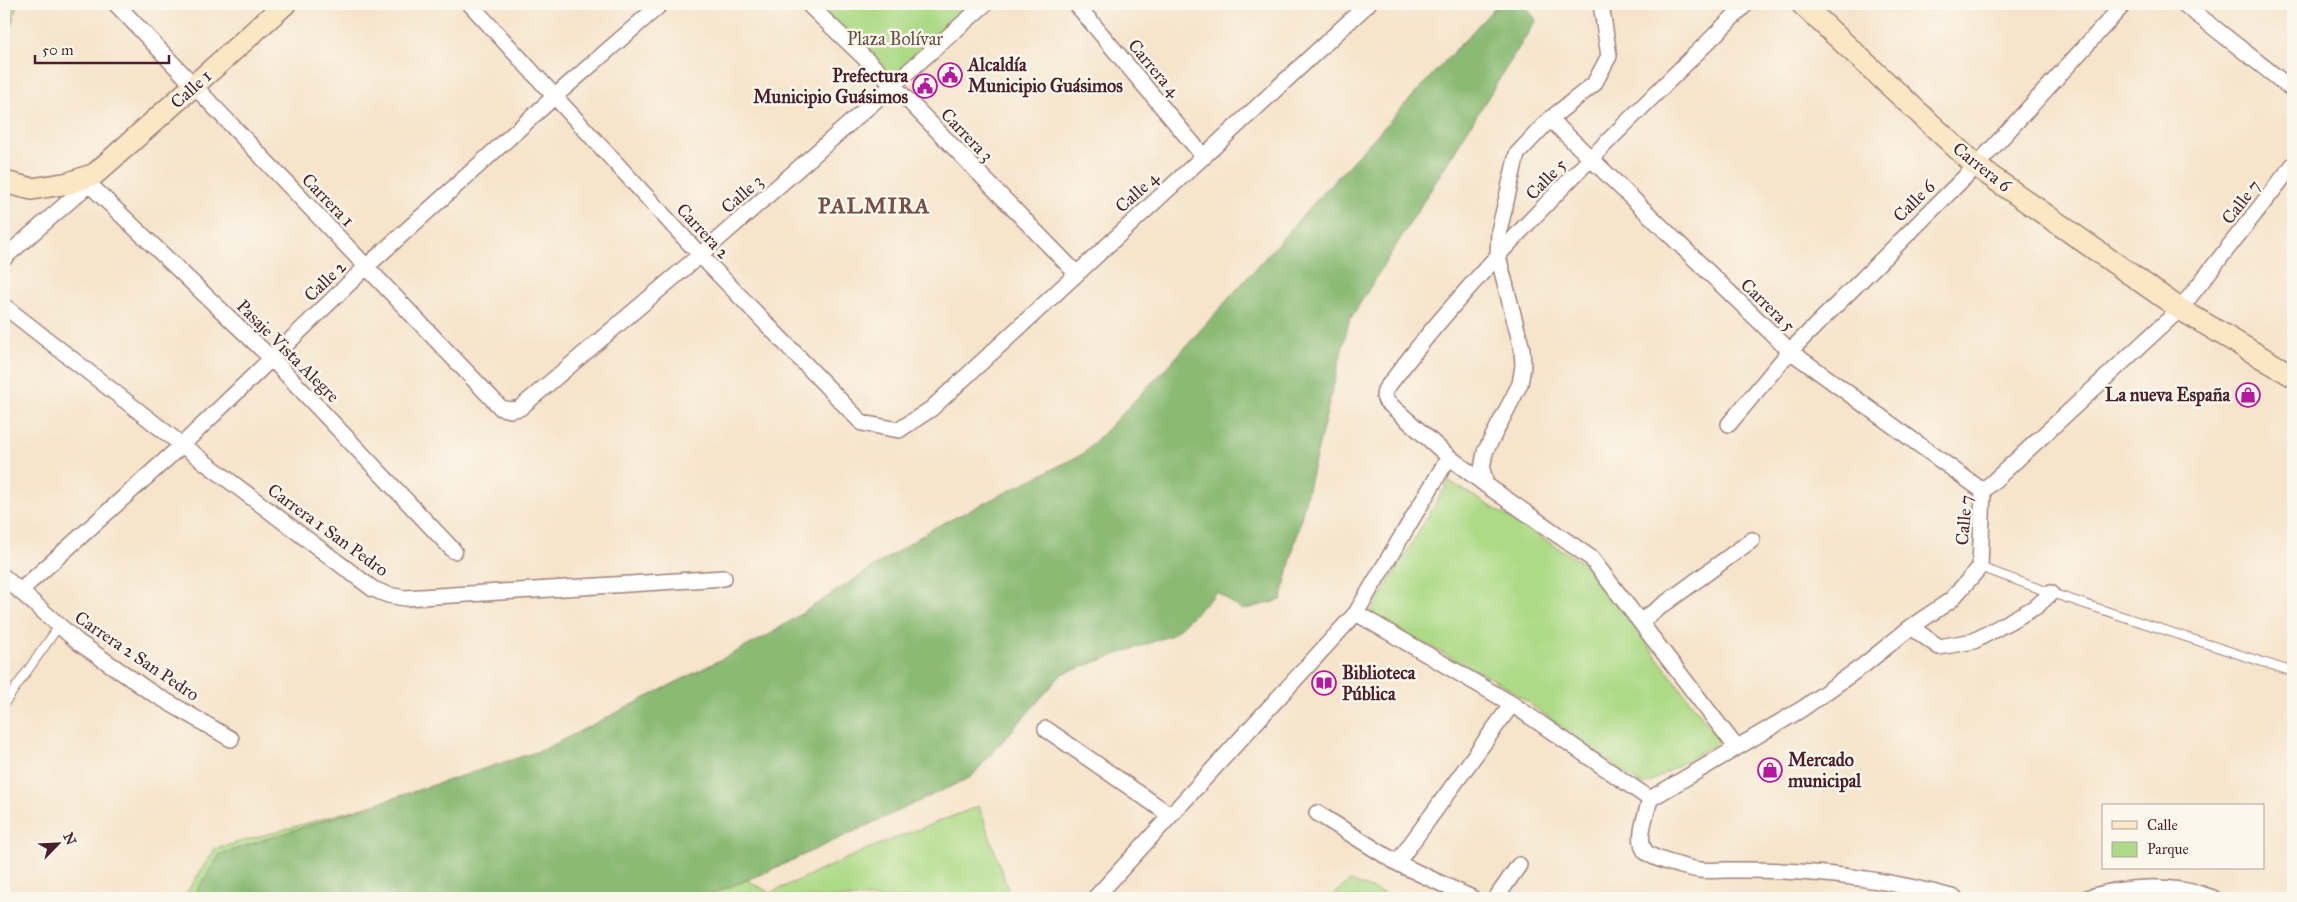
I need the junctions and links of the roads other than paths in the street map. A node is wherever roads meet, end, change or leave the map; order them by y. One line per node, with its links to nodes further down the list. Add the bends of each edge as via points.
1 (116, 4): 15 (street, Carrera 1)
2 (285, 4): 15 (main road, Calle 1)
3 (470, 4): 17 (street, Carrera 2)
4 (661, 4): 17 (street, Calle 2)
5 (808, 4): 14 (street, Carrera 3)
6 (985, 4): 14 (street, Calle 3)
7 (1076, 4): 19 (street, Carrera 4)
8 (1368, 4): 19 (street, Calle 4)
9 (1601, 4): 18 (street, via 1608,56 1594,84)
10 (1746, 4): 20 (street, Calle 5)
11 (1802, 4): 22 (main road, Carrera 6)
12 (2124, 4): 22 (street, Calle 6)
13 (2184, 4): 16 (street)
14 (894, 86): 25 (street, Calle 3); 29 (street, Carrera 3)
15 (194, 87): 23 (main road, Calle 1); 28 (street, Carrera 1)
16 (2293, 90)
17 (554, 97): 25 (street, Carrera 2); 28 (street, Calle 2)
18 (1550, 119): 20 (street, Carrera 5); 26 (street, via 1518,154 1499,231)
19 (1204, 157): 29 (street, Calle 4)
20 (1590, 160): 26 (street, Calle 5); 32 (street, Carrera 5)
21 (2293, 165): 31 (street, Calle 7)
22 (1976, 166): 31 (main road, Carrera 6); 32 (street, Calle 6)
23 (92, 179): 24 (main road, via 32,189); 27 (street); 33 (street, Pasaje Vista Alegre)
24 (4, 182)
25 (700, 255): 35 (street, Calle 3); 36 (street, Carrera 2, via 862,423 899,430)
26 (1498, 256): 39 (street, Calle 5, via 1438,322 1385,390 1386,401); 40 (street, via 1522,349 1523,366 1520,384 1485,452 1482,469)
27 (4, 258)
28 (366, 267): 33 (street, Calle 2); 35 (street, Carrera 1, via 501,408)
29 (1076, 273): 36 (street, Calle 4)
30 (4, 306): 38 (street, Carrera 1 San Pedro)
31 (2180, 309): 34 (main road, Carrera 6); 41 (street, Calle 7)
32 (1790, 351): 37 (street, Calle 6); 41 (street, Carrera 5)
33 (272, 359): 38 (street, Calle 2); 43 (street, Pasaje Vista Alegre)
34 (2293, 376)
35 (520, 408)
36 (931, 409)
37 (1729, 424)
38 (182, 445): 46 (street, Carrera 1 San Pedro, via 373,589 388,596 405,598); 47 (street, Calle 2)
39 (1449, 457): 40 (street); 49 (street)
40 (1486, 485): 50 (street, via 1591,558)
41 (1983, 491): 44 (street, Calle 7)
42 (1752, 540): 50 (street)
43 (454, 551)
44 (1980, 567): 48 (lane); 52 (street, Calle 7, via 1952,600)
45 (4, 577): 47 (street, Carrera 2 San Pedro)
46 (724, 578)
47 (20, 591): 51 (street, Carrera 2 San Pedro)
48 (2051, 593): 52 (street, via 2037,606 1964,644 1939,647); 53 (lane)
49 (1356, 613): 55 (street); 61 (street)
50 (1641, 621): 58 (street)
51 (59, 626): 54 (lane); 57 (street, Carrera 2 San Pedro, via 149,691)
52 (1911, 627): 58 (street, Calle 7, via 1802,709)
53 (2293, 672)
54 (4, 704)
55 (1512, 704): 59 (street); 62 (street)
56 (1046, 729): 61 (street)
57 (231, 739)
58 (1736, 747): 59 (street, Calle 7)
59 (1650, 799): 67 (street, via 1642,840 1646,851 1654,857 1699,870 1788,870 1844,875 1887,881)
60 (1317, 813): 62 (street)
61 (1170, 816): 64 (street)
62 (1397, 863): 65 (street)
63 (1519, 864): 66 (street)
64 (1095, 898)
65 (1472, 898)
66 (1496, 898)
67 (1955, 898)
68 (2087, 898): 69 (street, via 2127,890 2157,889)
69 (2213, 898)

